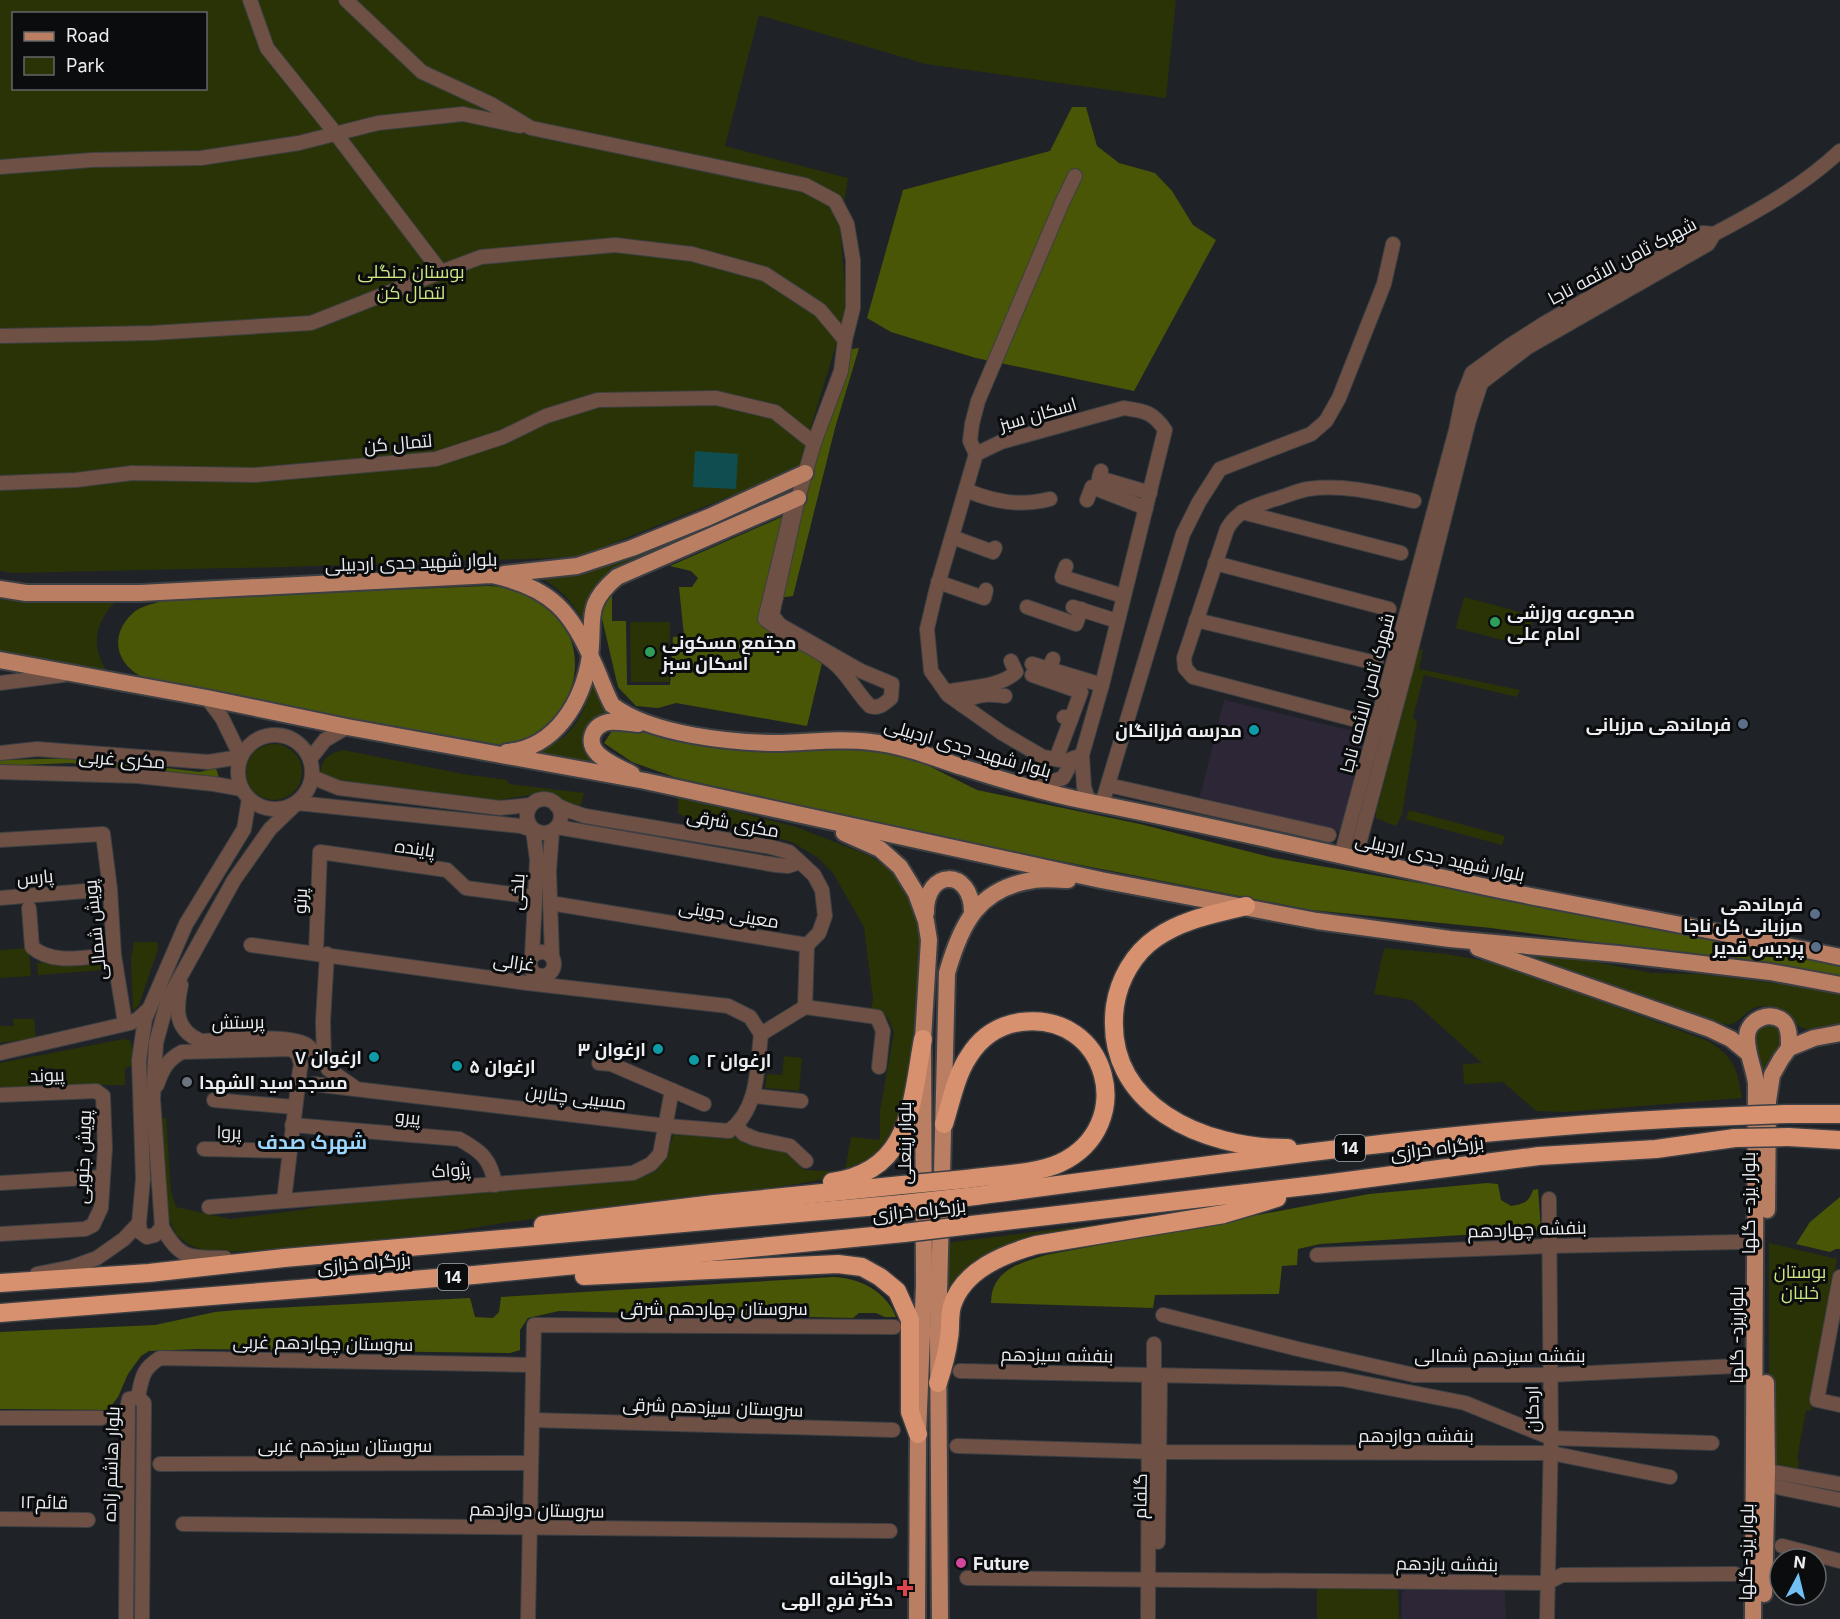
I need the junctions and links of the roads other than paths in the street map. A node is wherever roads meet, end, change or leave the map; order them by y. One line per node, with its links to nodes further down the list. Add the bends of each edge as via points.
1 (250, 0): 4 (street, via 267,48)
2 (345, 0): 3 (street, via 422,72 491,104)
3 (531, 128): 4 (street, via 463,114 378,123); 11 (street, via 805,185 835,201 847,224 853,260 854,308)
4 (336, 134): 6 (street, via 201,158); 9 (street)
5 (1840, 152): 52 (street, شهرک ثامن الائمه ناجا, via 1819,171 1714,234 1708,244 1629,283 1519,347 1481,383 1462,426)
6 (0, 167)
7 (1075, 176): 13 (street, via 978,401 970,441)
8 (1393, 244): 62 (street, via 1384,284 1339,398 1326,421 1311,434 1220,469 1199,502 1184,534)
9 (441, 272): 10 (street, via 311,323 152,333); 11 (street, via 481,257 615,245 692,254 765,274 820,310)
10 (0, 336)
11 (845, 340): 12 (street, via 841,371)
12 (814, 443): 15 (street); 16 (street, لتمال کن, via 775,412 716,398 598,400 436,459 255,475 132,473)
13 (976, 454): 17 (street); 18 (street, اسکان سبز, via 1001,442 1124,408 1141,410 1156,417 1165,430)
14 (1101, 471): 18 (street, via 1098,478)
15 (805, 473): 19 (street); 30 (main road, via 621,552 577,566)
16 (0, 483)
17 (966, 490): 20 (street, via 1003,502); 25 (street)
18 (1150, 493): 23 (street, اسکان سبز)
19 (796, 499): 19 (street, via 772,615 780,625 892,684 891,698 884,705 870,706 831,660 765,619); 39 (main road, via 617,577 605,587 593,609)
20 (1050, 499)
21 (1087, 500): 23 (street, via 1092,486)
22 (1414, 501): 24 (street, via 1362,489 1329,487 1306,490)
23 (1146, 508): 34 (street, اسکان سبز)
24 (1242, 512): 27 (street); 28 (street, via 1227,529)
25 (952, 537): 26 (street, via 993,552); 31 (street)
26 (995, 548)
27 (1401, 553)
28 (1215, 563): 36 (street); 37 (street)
29 (1066, 566): 34 (street, via 1062,577)
30 (492, 575): 32 (main road, بلوار شهید جدی اردبیلی, via 140,592 27,593); 39 (main road, بلوار شهید جدی اردبیلی, via 528,585 554,601 574,623)
31 (938, 582): 33 (street, via 984,597); 46 (street, via 927,629 931,671)
32 (0, 589)
33 (986, 590)
34 (1123, 596): 38 (street, اسکان سبز)
35 (1027, 607): 38 (street, via 1076,624 1077,608)
36 (1389, 609)
37 (1196, 620): 42 (street); 52 (street, via 1184,658 1185,668 1194,677)
38 (1117, 621): 45 (street, اسکان سبز)
39 (590, 654): 50 (main road, بلوار شهید جدی اردبیلی, via 612,705); 53 (main road, via 577,700 559,727 547,737 522,750)
40 (0, 660): 43 (main road)
41 (1011, 661): 46 (street, via 1016,672 1011,676)
42 (1376, 663)
43 (77, 674): 44 (street); 48 (main road)
44 (0, 683)
45 (1102, 685): 55 (street, اسکان سبز); 58 (street, via 1051,664 1032,670 1081,693 1068,718)
46 (946, 692): 49 (street)
47 (1005, 696): 49 (street, via 970,697)
48 (207, 698): 51 (main road); 56 (street, via 222,718)
49 (962, 705): 58 (street, via 1043,757)
50 (647, 725): 61 (main road, via 607,723 599,726 591,738 591,745 605,760); 63 (main road, بلوار شهید جدی اردبیلی, via 743,741 872,742)
51 (347, 727): 53 (main road); 57 (street, via 325,740)
52 (1383, 727): 75 (street, شهرک ثامن الائمه ناجا)
53 (464, 749): 61 (main road)
54 (0, 753): 56 (street, مکری غربی, via 37,749 208,762)
55 (1078, 756): 58 (street, via 1066,761); 63 (street, اسکان سبز, via 1063,778); 66 (street, اسکان سبز, via 1084,787)
56 (240, 757): 57 (street, via 256,740 279,735 300,745); 64 (street, via 238,780)
57 (310, 759): 60 (street)
58 (1056, 759)
59 (0, 772): 64 (street, مکری غربی, via 137,776 214,784)
60 (312, 777): 65 (street); 68 (street, via 339,788 500,808)
61 (645, 782): 69 (main road)
62 (1108, 785): 66 (street); 72 (street)
63 (1035, 787): 66 (main road, بلوار شهید جدی اردبیلی)
64 (245, 794): 65 (street, via 267,809 277,810); 99 (street, via 244,829 186,924)
65 (297, 802): 71 (street); 94 (street, via 270,829 234,880)
66 (1095, 803): 75 (main road, بلوار شهید جدی اردبیلی)
67 (556, 805): 68 (street, via 546,800); 70 (street, via 561,818); 76 (street, مکری شرقی, via 585,816 771,847 789,852)
68 (531, 806): 71 (street, via 527,815)
69 (793, 815): 77 (main road); 85 (main road, بلوار زینعلی, via 880,849 900,867 916,893)
70 (554, 829): 71 (street, via 542,833); 76 (street, مکری شرقی, via 776,865); 81 (street, بلخی, via 549,845)
71 (533, 830): 79 (street, بلخی, via 537,860)
72 (1329, 835)
73 (0, 840): 78 (street, پویش شمالی, via 102,834)
74 (320, 852): 79 (street, پاینده, via 447,870 466,888); 89 (street, پرتو)
75 (1348, 858): 92 (main road, بلوار شهید جدی اردبیلی, via 1510,892 1741,931)
76 (800, 862): 88 (street, via 814,874 822,890 825,916 819,933)
77 (1101, 880): 82 (main road); 84 (main road, via 1035,880 1010,886)
78 (110, 889): 80 (street, پارس); 90 (street, پویش شمالی)
79 (535, 897): 91 (street, بلخی)
80 (0, 898)
81 (550, 903): 88 (street, معینی جوینی); 93 (street, بلخی)
82 (1246, 906): 86 (main road, via 1317,921); 131 (highway, via 1170,929 1144,947 1127,970 1116,999 1114,1026 1117,1050 1132,1084 1166,1116 1188,1128 1235,1142 1280,1148)
83 (29, 908): 90 (street, via 32,947 40,954 51,958)
84 (972, 912): 85 (main road, via 972,901 964,886 941,881 928,893); 126 (main road, via 957,939 946,973)
85 (926, 921): 105 (main road, بلوار زینعلی, via 929,940)
86 (1450, 939): 96 (main road, via 1618,954 1770,972); 109 (main road, via 1710,1029)
87 (251, 945): 89 (street, غزالی)
88 (807, 945): 98 (street)
89 (321, 953): 95 (street, غزالی); 100 (street, پرتو)
90 (114, 955): 101 (street, پویش شمالی)
91 (532, 956): 93 (street, via 543,952); 95 (street, بلخی)
92 (1840, 957)
93 (553, 962): 95 (street, via 546,975); 97 (street, بلخی)
94 (184, 967): 106 (street, پرستش, via 177,1004 183,1028 191,1037 201,1041 270,1039); 120 (street, via 168,999 156,1044)
95 (532, 977): 97 (street, غزالی)
96 (1840, 985)
97 (555, 986): 104 (street, غزالی, via 728,1006 750,1017)
98 (805, 1007): 104 (street); 113 (street, via 877,1017 884,1031)
99 (149, 1009): 101 (street); 103 (street)
100 (323, 1021): 106 (street, via 314,1041); 110 (street, پرتو)
101 (127, 1023): 103 (street); 108 (street)
102 (1840, 1033): 107 (main road)
103 (143, 1034): 144 (street, via 139,1060 143,1179)
104 (761, 1034): 119 (street)
105 (923, 1039): 142 (highway, via 907,1123 894,1148 875,1168 849,1180); 172 (main road, بلوار زینعلی, via 924,1286)
106 (303, 1043): 110 (street)
107 (1790, 1048): 109 (main road, via 1782,1021 1763,1016 1752,1023 1746,1034); 181 (main road, بلوار یزد- گلها, via 1772,1076 1768,1101)
108 (0, 1053)
109 (1748, 1053): 181 (main road, بلواریزد- گلها, via 1756,1083)
110 (323, 1062): 112 (street, via 306,1058); 114 (street, via 327,1074 322,1081); 115 (street)
111 (599, 1063): 116 (street, via 611,1064)
112 (300, 1067): 114 (street, via 302,1078); 120 (street, پرستش, via 298,1054 291,1049 182,1053 165,1066); 124 (street)
113 (879, 1067)
114 (311, 1083): 115 (street, مسیبی چناربن); 124 (street)
115 (356, 1088): 128 (street, مسیبی چناربن)
116 (672, 1090): 123 (street); 128 (street, پژواک)
117 (96, 1091): 118 (street, پیوند); 135 (street, پویش جنوبی, via 103,1096)
118 (0, 1095)
119 (754, 1096): 122 (street); 129 (street)
120 (153, 1099): 145 (street)
121 (214, 1100): 124 (street)
122 (801, 1101)
123 (704, 1104)
124 (294, 1107): 127 (street)
125 (1840, 1114): 131 (highway, بزرگراه خرازی / 14, bridge, via 1639,1119)
126 (944, 1124): 139 (highway, via 967,1058 988,1035 1003,1026 1032,1021 1063,1027 1089,1047 1103,1073 1104,1114 1096,1131 1075,1154 1058,1164); 165 (main road)
127 (292, 1125): 133 (street); 138 (street, پیرو, via 459,1139 479,1150 492,1169)
128 (667, 1126): 129 (street, مسیبی چناربن, via 719,1132); 138 (street, پژواک, via 660,1154 633,1173)
129 (736, 1126): 134 (street, via 756,1139 790,1146)
130 (1840, 1140): 137 (highway, بزرگراه خرازی / 14, bridge, via 1736,1138 1656,1149 1539,1155)
131 (1392, 1143): 139 (highway, بزرگراه خرازی / 14)
132 (204, 1149): 133 (street, پروا)
133 (289, 1151): 141 (street)
134 (806, 1161)
135 (103, 1177): 136 (street); 146 (street, پویش جنوبی, via 101,1208 93,1225 85,1229)
136 (0, 1183)
137 (1324, 1184): 152 (highway, بزرگراه خرازی / 14, bridge, via 904,1233); 165 (highway, via 1224,1214 1036,1245 991,1263 969,1280 952,1306 946,1358)
138 (495, 1185): 141 (street, پژواک)
139 (967, 1188): 142 (highway, bridge, via 902,1185); 148 (highway, بزرگراه خرازی / 14, bridge, via 902,1204)
140 (1549, 1199): 149 (street, اردکان)
141 (284, 1200): 143 (street, پژواک)
142 (714, 1204): 148 (highway, via 536,1226)
143 (209, 1207)
144 (139, 1223): 145 (street, via 140,1232 147,1237); 154 (street, via 97,1258)
145 (162, 1227): 151 (street, via 180,1253 197,1257)
146 (0, 1234)
147 (1739, 1242): 149 (street, بنفشه چهاردهم)
148 (465, 1243): 151 (highway, بزرگراه خرازی / 14)
149 (1551, 1246): 150 (street, بنفشه چهاردهم); 164 (street, اردکان)
150 (1317, 1255)
151 (284, 1258): 154 (highway, بزرگراه خرازی / 14, via 149,1273)
152 (474, 1275): 155 (highway, بزرگراه خرازی / 14); 172 (highway, via 580,1276 838,1264 862,1267 897,1291 910,1320 910,1412)
153 (1840, 1277): 158 (street)
154 (0, 1282)
155 (0, 1312)
156 (1163, 1315): 164 (street, بنفشه سیزدهم شمالی, via 1414,1375)
157 (894, 1327): 160 (street, سروستان چهاردهم شرقی, via 534,1325)
158 (1835, 1333): 167 (street, via 1817,1400)
159 (1154, 1344): 163 (street, گلفام)
160 (533, 1365): 166 (street, سروستان چهاردهم غربی, via 160,1358 147,1366); 170 (street)
161 (1736, 1366): 164 (street, بنفشه سیزدهم شمالی)
162 (960, 1371): 163 (street, بنفشه سیزدهم)
163 (1154, 1375): 173 (street, بنفشه سیزدهم, via 1342,1379 1465,1403); 176 (street, گلفام, via 1160,1382)
164 (1549, 1375): 173 (street, اردکان)
165 (938, 1383): 201 (main road)
166 (138, 1397): 184 (street, بلوار هاشم زاده, via 144,1403); 186 (street, بلوار هاشم زاده, via 129,1399 128,1404)
167 (1840, 1405)
168 (0, 1418): 169 (street)
169 (101, 1418)
170 (532, 1420): 171 (street, سروستان سیزدهم شرقی); 178 (street)
171 (893, 1430)
172 (918, 1434): 200 (main road, بلوار زینعلی)
173 (1551, 1438): 174 (street); 177 (street, اردکان)
174 (1712, 1443)
175 (957, 1446): 176 (street, بنفشه دوازدهم)
176 (1154, 1452): 177 (street, بنفشه دوازدهم); 195 (street, گلفام)
177 (1551, 1453): 180 (street, بنفشه دوازدهم); 196 (street, اردکان)
178 (531, 1463): 179 (street, سروستان سیزدهم غربی); 189 (street)
179 (160, 1464)
180 (1670, 1477)
181 (1763, 1478): 182 (street); 183 (street); 205 (main road, بلواریزد- گلها); 206 (main road, بلوار یزد-گلها)
182 (1840, 1484)
183 (1840, 1500)
184 (143, 1518): 186 (street); 198 (street, بلوار هاشم زاده)
185 (0, 1519): 187 (street, قائم۱۲)
186 (127, 1519): 197 (street, بلوار هاشم زاده)
187 (88, 1520)
188 (183, 1524): 189 (street, سروستان دوازدهم)
189 (530, 1528): 190 (street, سروستان دوازدهم); 199 (street)
190 (890, 1532)
191 (1782, 1546): 192 (street)
192 (1840, 1561)
193 (1735, 1574): 196 (street, بنفشه یازدهم, via 1562,1575)
194 (967, 1578): 195 (street, بنفشه یازدهم)
195 (1153, 1578): 196 (street, بنفشه یازدهم); 202 (street, گلفام); 203 (street, گلفام)
196 (1547, 1583): 204 (street, اردکان)
197 (126, 1619)
198 (142, 1619)
199 (528, 1619)
200 (917, 1619)
201 (940, 1619)
202 (1148, 1619)
203 (1156, 1619)
204 (1547, 1619)
205 (1753, 1619)
206 (1764, 1619)

